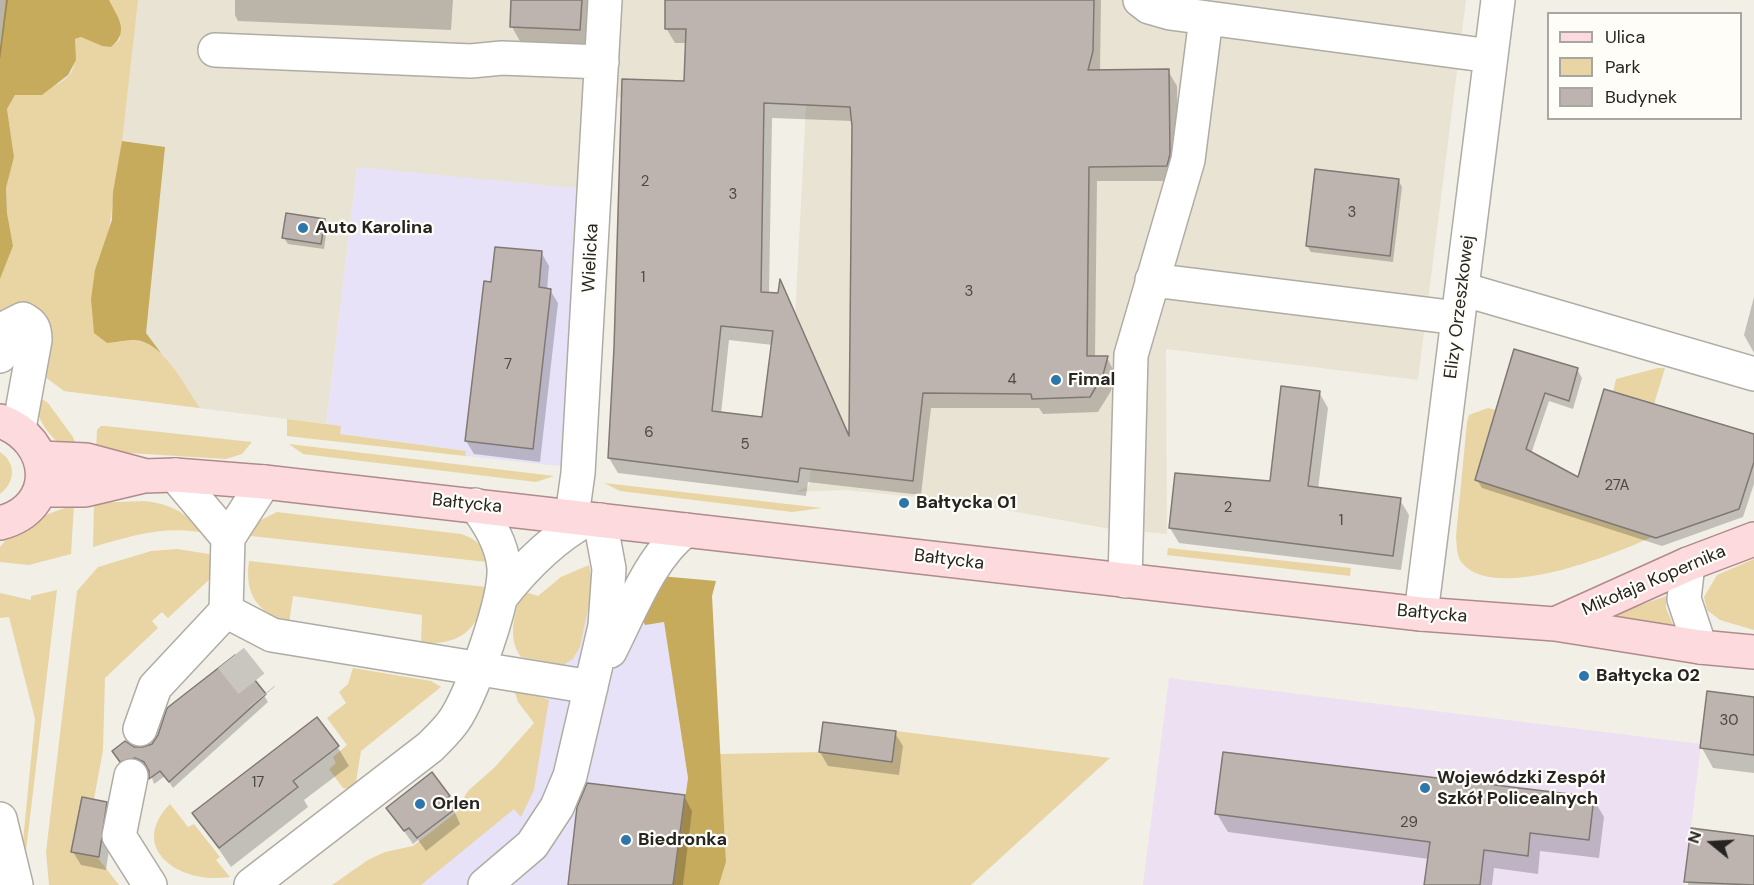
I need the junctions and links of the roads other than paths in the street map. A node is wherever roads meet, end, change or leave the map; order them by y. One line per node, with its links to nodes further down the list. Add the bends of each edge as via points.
1 (605, 0): 7 (street, Wielicka)
2 (1140, 0): 4 (street, via 1161,12)
3 (1498, 0): 6 (street, Elizy Orzeszkowej)
4 (1206, 18): 6 (street); 8 (street, via 1188,160)
5 (215, 50): 7 (street, via 471,61 502,58)
6 (1491, 56): 9 (street, Elizy Orzeszkowej)
7 (602, 62): 18 (street, Wielicka, via 578,473)
8 (1152, 280): 9 (street); 24 (street, via 1131,355)
9 (1460, 304): 11 (street); 27 (street, Elizy Orzeszkowej)
10 (0, 356): 12 (street, via 9,326 23,319 31,323 35,340)
11 (1754, 374)
12 (9, 425): 13 (main road, via 32,441)
13 (40, 458): 14 (main road, Bałtycka, via 86,460); 16 (main road)
14 (159, 475): 15 (main road, Bałtycka); 16 (main road, Bałtycka, via 84,490); 21 (street)
15 (264, 482): 17 (main road, Bałtycka); 21 (street)
16 (41, 490): 19 (main road, via 29,508)
17 (475, 505): 18 (main road, Bałtycka); 25 (street, via 493,533 504,565)
18 (587, 518): 20 (main road, Bałtycka); 25 (street, via 533,560); 32 (street, Wielicka, via 609,568 606,626)
19 (0, 523)
20 (686, 530): 24 (main road, Bałtycka); 32 (street, via 671,540 657,562)
21 (228, 538): 26 (street)
22 (1754, 539): 23 (main road, Mikołaja Kopernika)
23 (1688, 564): 28 (main road, Mikołaja Kopernika); 29 (street, via 1684,599)
24 (1125, 581): 27 (main road, Bałtycka)
25 (501, 597): 31 (street)
26 (226, 611): 31 (street, via 272,635); 33 (street, via 155,687)
27 (1421, 614): 28 (main road, Bałtycka)
28 (1555, 624): 29 (main road, Bałtycka)
29 (1700, 647): 30 (main road, Bałtycka)
30 (1754, 651)
31 (477, 668): 32 (street); 38 (street, via 447,731)
32 (591, 687): 39 (street, via 570,776 557,807 532,845)
33 (140, 729)
34 (131, 776): 37 (street, via 119,836)
35 (0, 819): 36 (street)
36 (16, 885)
37 (150, 885)
38 (251, 885)
39 (485, 885)

